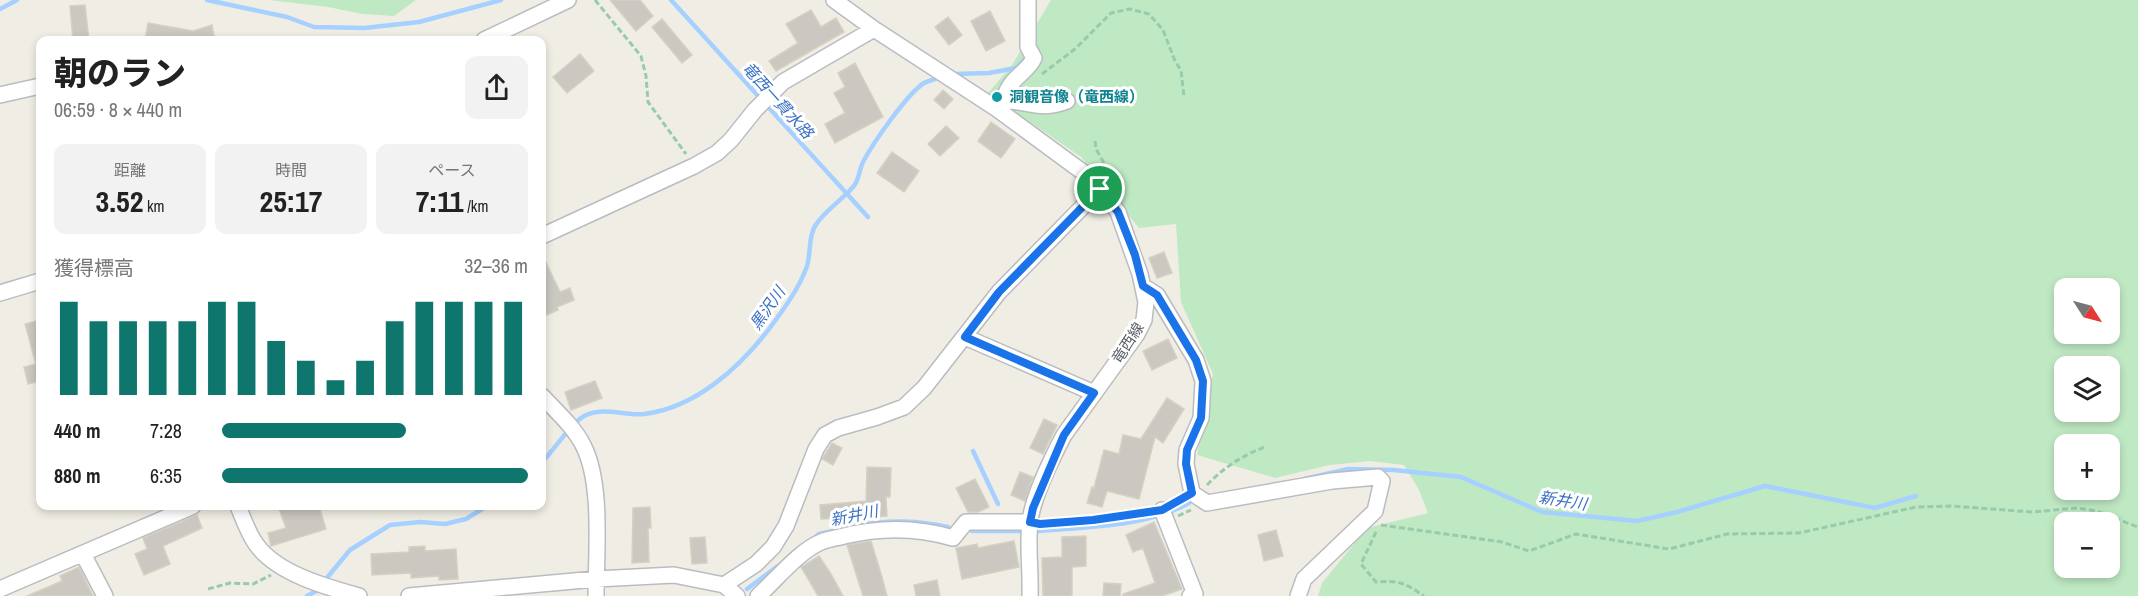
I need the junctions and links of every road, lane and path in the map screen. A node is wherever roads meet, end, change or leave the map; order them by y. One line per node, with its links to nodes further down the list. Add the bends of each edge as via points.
1 (568, 0): 6 (street)
2 (595, 0): 14 (path, via 641,56 648,102)
3 (834, 0): 5 (street, 竜西線)
4 (1028, 0): 12 (street, via 1033,62 1007,88)
5 (874, 29): 12 (street, 竜西線); 14 (street, via 783,82 731,140)
6 (492, 36)
7 (1041, 75): 10 (path, via 1111,14 1130,9 1149,14 1163,30 1181,70)
8 (36, 87): 9 (street)
9 (0, 95)
10 (1184, 97)
11 (1067, 102): 12 (street, via 1045,107)
12 (1003, 105): 15 (street, 竜西線)
13 (1095, 141): 16 (path, via 1120,187 1122,197)
14 (694, 166): 17 (street)
15 (1100, 189): 16 (street, 竜西線); 21 (street, via 999,292)
16 (1114, 208): 19 (street, 竜西線, via 1135,255)
17 (546, 234)
18 (36, 282): 20 (street)
19 (1143, 286): 22 (street, 竜西線, via 1144,320); 25 (street, via 1157,295 1196,360 1203,381 1201,418 1187,450 1186,464 1192,493)
20 (0, 293)
21 (965, 337): 22 (street); 35 (street, via 924,388 903,407 825,435 773,547 756,564)
22 (1094, 393): 30 (street, 竜西線, via 1064,435)
23 (546, 400): 34 (street, via 578,437 590,462 595,486)
24 (1265, 447): 25 (path, via 1220,472)
25 (1202, 500): 28 (path); 29 (street, via 1378,477 1382,482)
26 (184, 510): 32 (street)
27 (240, 510): 33 (street, via 255,543)
28 (1164, 516): 30 (path); 39 (street)
29 (1377, 518): 31 (path, via 1502,542 1529,551 1576,534 1669,549 1726,534 1799,533 1916,507 2032,512 2077,508 2097,511); 47 (street, via 1304,579); 48 (path, via 1361,564 1376,582 1405,583)
30 (1030, 522): 45 (street, via 966,522 953,538 900,528 860,532 821,542); 46 (street, 竜西線)
31 (2138, 527)
32 (83, 554): 36 (street); 40 (street)
33 (282, 567): 37 (path, via 253,584 230,583); 38 (street)
34 (596, 579): 35 (street, via 674,575); 42 (street); 43 (street)
35 (724, 585): 44 (street)
36 (0, 589)
37 (208, 589)
38 (333, 593): 41 (street)
39 (1192, 595)
40 (105, 596)
41 (359, 596)
42 (409, 596)
43 (596, 596)
44 (736, 596)
45 (758, 596)
46 (1030, 596)
47 (1298, 596)
48 (1424, 596)

